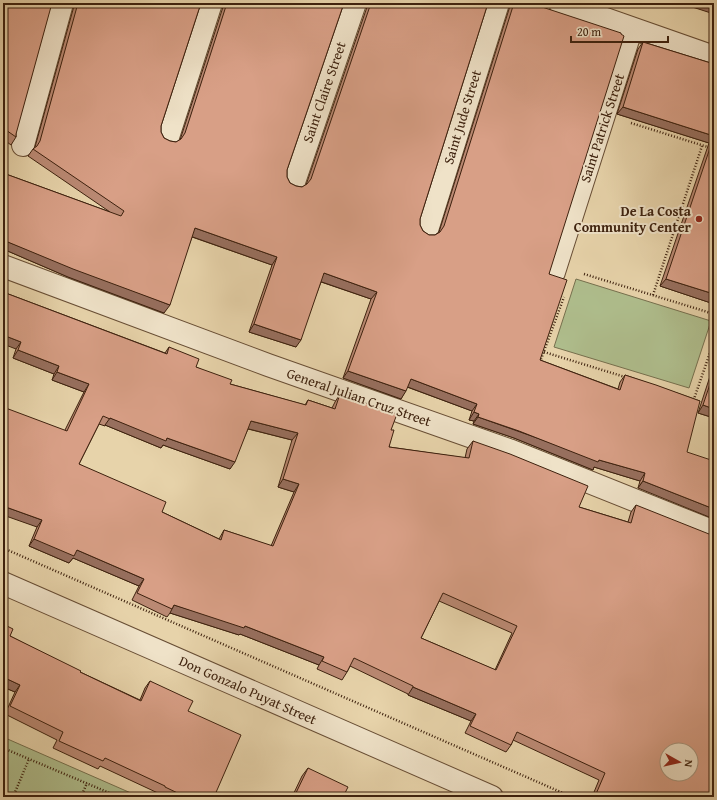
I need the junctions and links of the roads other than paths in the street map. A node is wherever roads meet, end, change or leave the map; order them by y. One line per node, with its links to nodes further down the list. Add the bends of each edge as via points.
1 (62, 3): 10 (street)
2 (211, 3): 9 (street)
3 (354, 3): 11 (street, Saint Claire Street)
4 (498, 3): 12 (street, Saint Jude Street)
5 (560, 3): 6 (street)
6 (587, 7): 7 (street)
7 (634, 29): 8 (street); 14 (lane, Saint Patrick Street)
8 (714, 57)
9 (168, 137)
10 (23, 145)
11 (294, 182)
12 (427, 230)
13 (3, 266): 15 (street, General Julian Cruz Street, via 268,365 509,450)
14 (557, 270)
15 (714, 532)
16 (3, 583): 17 (street, Don Gonzalo Puyat Street)
17 (492, 797)

